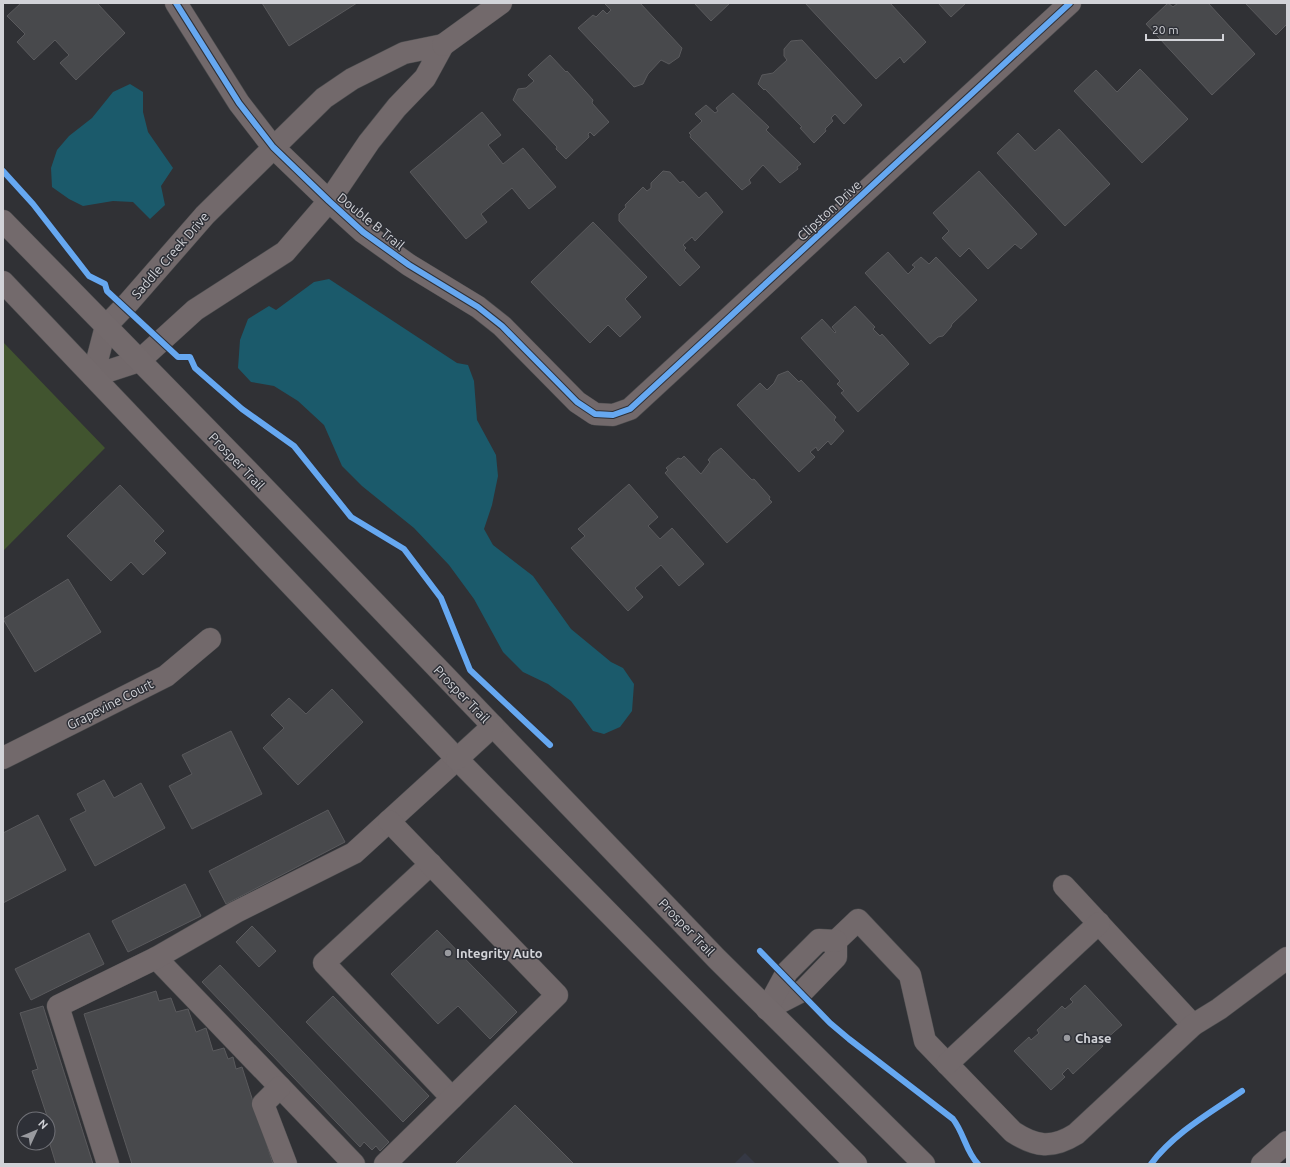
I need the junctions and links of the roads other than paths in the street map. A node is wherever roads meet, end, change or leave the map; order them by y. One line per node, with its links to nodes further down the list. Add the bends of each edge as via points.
1 (176, 3): 5 (street, Double B Trail, via 239,103)
2 (501, 3): 4 (street, Saddle Creek Drive)
3 (1070, 3): 12 (street, Clipston Drive, via 630,409 613,415)
4 (444, 45): 5 (street, Saddle Creek Drive, via 404,53 352,80 324,98); 6 (street, Saddle Creek Drive, via 425,78 397,107)
5 (273, 147): 6 (street, Double B Trail); 9 (street, Saddle Creek Drive, via 205,215)
6 (329, 201): 10 (street, Saddle Creek Drive, via 285,252 195,310); 12 (street, Double B Trail, via 363,232 502,326 577,402)
7 (3, 221): 9 (main road, Prosper Trail)
8 (3, 282): 11 (main road)
9 (106, 326): 10 (main road, Prosper Trail); 11 (street, Saddle Creek Drive)
10 (139, 361): 11 (street, Saddle Creek Drive); 14 (main road, Prosper Trail)
11 (93, 376): 16 (main road)
12 (595, 414)
13 (210, 639): 15 (street, Grapevine Court, via 166,676)
14 (493, 726): 16 (main road); 23 (main road, Prosper Trail)
15 (3, 758)
16 (457, 759): 17 (street); 33 (main road)
17 (389, 821): 18 (street); 21 (street, via 354,853 236,912)
18 (431, 864): 27 (street, via 558,995); 27 (street, via 324,963)
19 (1064, 886): 20 (street)
20 (1099, 923): 24 (street); 25 (street)
21 (156, 958): 26 (street); 29 (street, via 58,1006)
22 (1287, 958): 24 (street, via 1219,1009)
23 (767, 1009): 25 (street, via 804,990 836,957 836,942 858,920 910,975 925,1041); 34 (main road, Prosper Trail)
24 (1193, 1025): 25 (street, via 1076,1134 1063,1142 1052,1144 1038,1144 1013,1132)
25 (947, 1064)
26 (280, 1087): 30 (street, via 263,1104); 31 (street)
27 (452, 1098): 32 (street)
28 (1287, 1142): 35 (main road)
29 (108, 1164)
30 (286, 1164)
31 (354, 1164)
32 (385, 1164)
33 (856, 1164)
34 (924, 1164)
35 (1262, 1164)

